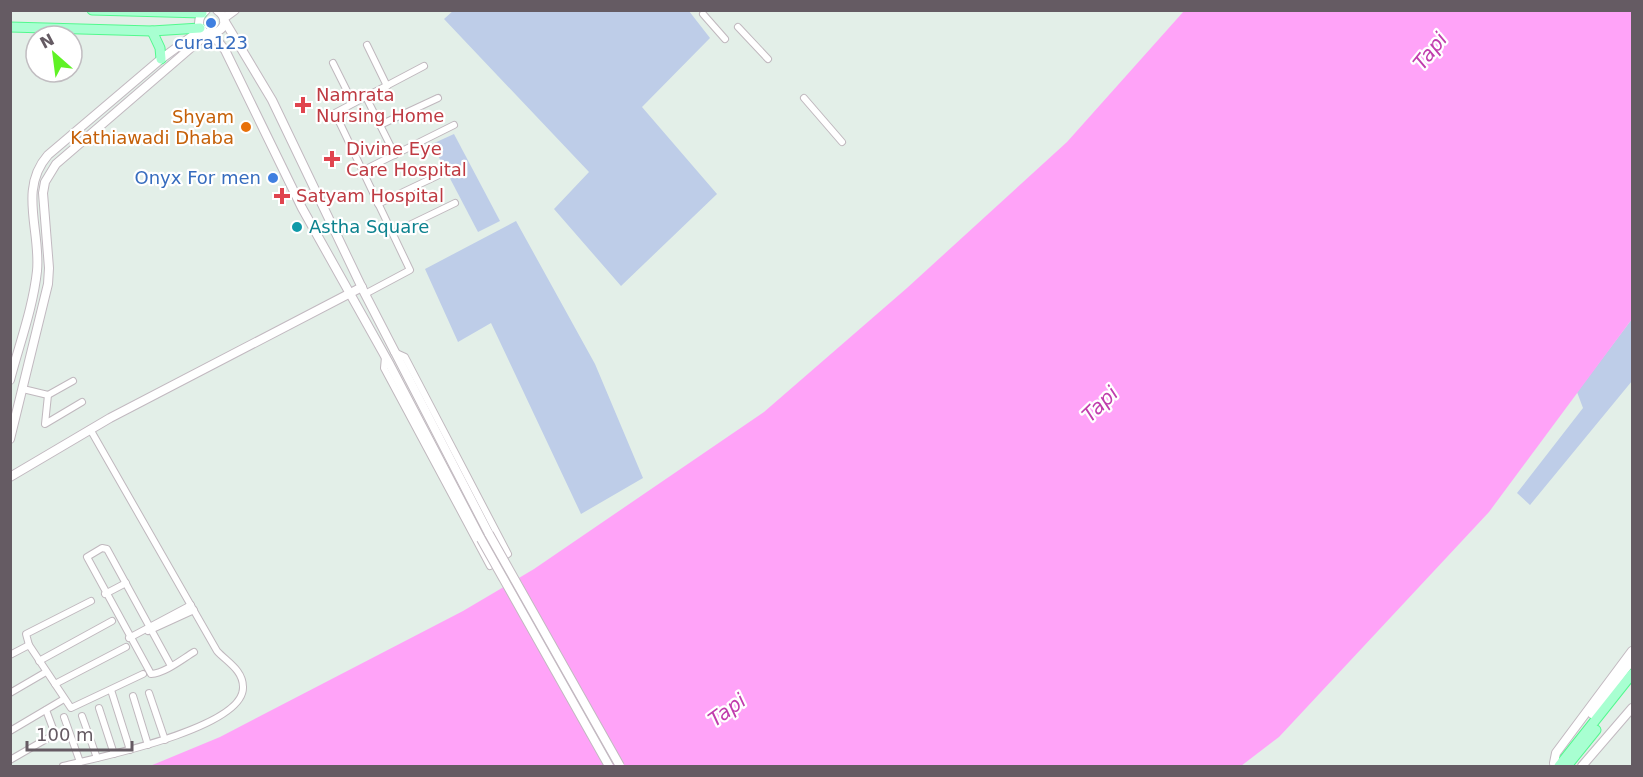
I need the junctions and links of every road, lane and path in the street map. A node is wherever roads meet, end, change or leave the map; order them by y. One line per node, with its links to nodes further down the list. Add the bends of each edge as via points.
1 (92, 10): 4 (main road)
2 (217, 10): 6 (main road)
3 (235, 10): 6 (main road)
4 (204, 12): 9 (main road, via 199,21)
5 (703, 14): 11 (street)
6 (224, 19): 9 (main road, via 220,31); 33 (main road, via 272,100)
7 (10, 27): 10 (main road)
8 (738, 27): 14 (street)
9 (205, 31): 10 (main road); 13 (main road); 19 (main road); 34 (main road, via 225,50 302,208)
10 (152, 32): 13 (main road)
11 (725, 39)
12 (367, 45): 17 (street)
13 (161, 59): 18 (main road)
14 (768, 59)
15 (333, 63): 23 (street)
16 (424, 66): 17 (street)
17 (387, 86): 20 (street)
18 (127, 88): 19 (main road); 37 (main road, via 48,155 36,171 32,194 37,270)
19 (134, 97): 39 (main road, via 56,164 45,182 49,275)
20 (366, 97): 23 (street); 24 (street)
21 (438, 98): 24 (street)
22 (804, 98): 26 (street)
23 (353, 103): 28 (street, via 336,111 336,116)
24 (380, 125): 27 (street)
25 (454, 125): 27 (street)
26 (842, 142)
27 (395, 155): 28 (street)
28 (362, 171): 31 (street)
29 (441, 174): 31 (street)
30 (455, 203): 32 (street)
31 (378, 204): 32 (street)
32 (393, 233): 33 (street, via 410,272)
33 (363, 291): 34 (main road); 35 (main road)
34 (351, 293): 36 (main road); 42 (main road)
35 (394, 352): 36 (street, via 405,357 508,554 490,566 384,368); 45 (main road)
36 (385, 356): 45 (main road)
37 (10, 380)
38 (73, 381): 40 (street)
39 (23, 389): 40 (street); 43 (main road)
40 (48, 395): 41 (street, via 46,424)
41 (82, 402)
42 (90, 429): 44 (main road); 49 (street)
43 (10, 439)
44 (10, 477)
45 (485, 536): 86 (main road, bridge); 87 (main road, bridge)
46 (126, 583): 47 (street); 47 (street, via 106,548 88,556 86,559); 51 (street)
47 (105, 594): 52 (street)
48 (91, 601): 53 (street, via 26,634)
49 (192, 608): 51 (street); 77 (street, via 217,651 237,670 242,679 242,698 233,709)
50 (112, 621): 58 (street)
51 (149, 629): 52 (street); 60 (street)
52 (129, 638): 60 (street, via 151,674)
53 (29, 645): 57 (street); 58 (street)
54 (126, 647): 65 (street)
55 (1632, 651): 84 (main road, via 1556,753)
56 (194, 652): 60 (street)
57 (10, 655)
58 (39, 661): 61 (street)
59 (1632, 663): 84 (main road)
60 (171, 666)
61 (46, 672): 65 (street); 67 (street)
62 (143, 674): 66 (street)
63 (1632, 674): 84 (main road)
64 (1632, 683): 88 (main road)
65 (55, 684): 70 (street)
66 (111, 690): 70 (street, via 76,708); 79 (street)
67 (10, 693)
68 (149, 693): 77 (street)
69 (133, 696): 78 (street)
70 (64, 699): 73 (street)
71 (99, 708): 80 (street)
72 (1632, 708): 89 (main road)
73 (46, 710): 76 (street); 82 (street, via 55,734)
74 (82, 716): 81 (street)
75 (64, 717): 83 (street)
76 (10, 731)
77 (165, 740): 78 (street)
78 (148, 745): 79 (street)
79 (130, 750): 80 (street)
80 (114, 754): 81 (street)
81 (97, 758): 83 (street)
82 (10, 760)
83 (80, 762): 85 (street)
84 (1555, 765)
85 (63, 766)
86 (609, 766)
87 (620, 766)
88 (1567, 766)
89 (1582, 766)

